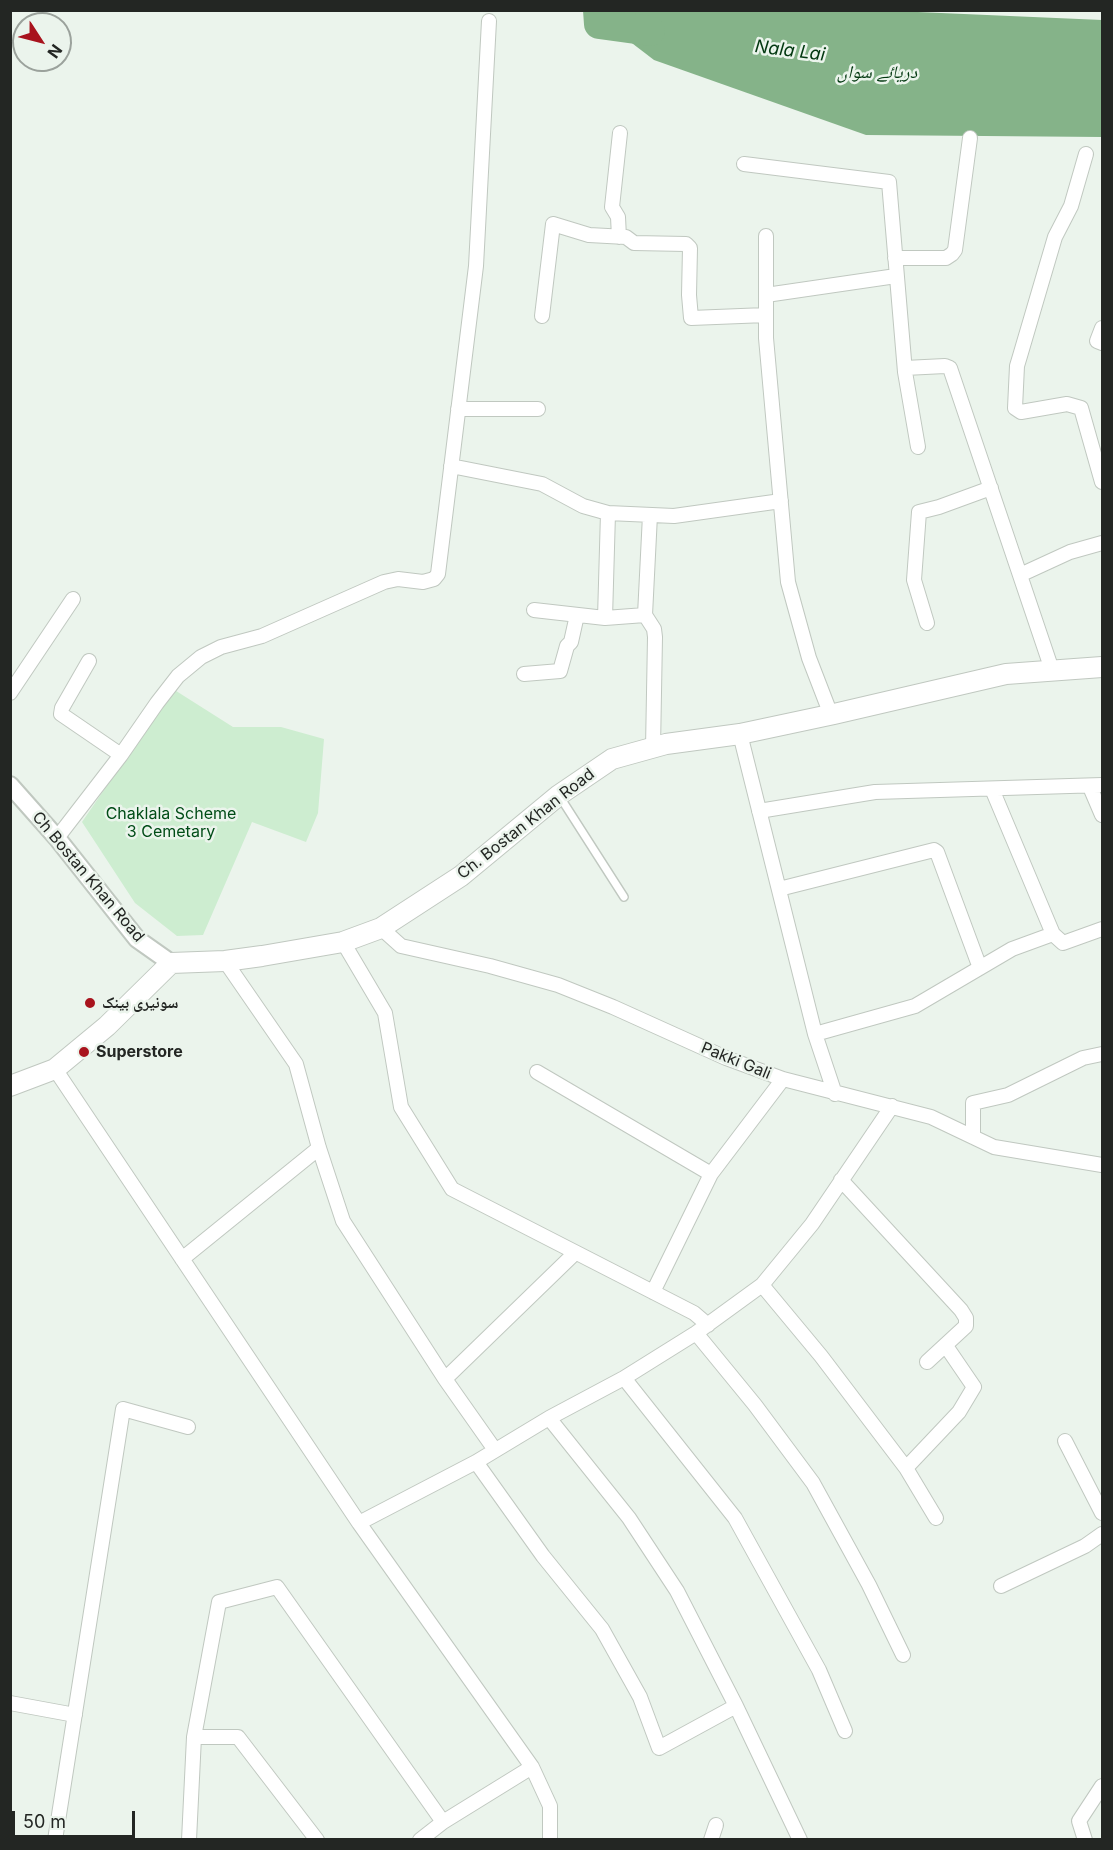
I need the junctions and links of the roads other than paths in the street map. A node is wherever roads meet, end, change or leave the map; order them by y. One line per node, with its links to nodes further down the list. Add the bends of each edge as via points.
1 (489, 21): 16 (street, via 476,266)
2 (620, 133): 7 (street, via 612,207 618,217)
3 (970, 138): 8 (street, via 952,255)
4 (1086, 154): 20 (street, via 1071,206 1055,237 1017,366 1015,408 1021,412 1067,404 1082,408)
5 (744, 164): 8 (street, via 889,182)
6 (766, 236): 10 (street)
7 (619, 237): 11 (street, via 634,243 686,244 690,248 691,318); 12 (street, via 589,235 553,225)
8 (895, 258): 9 (street)
9 (896, 276): 10 (street); 15 (street)
10 (766, 295): 11 (street)
11 (766, 315): 22 (street)
12 (542, 316)
13 (1102, 328): 14 (street, via 1097,341)
14 (1102, 344)
15 (905, 368): 18 (street); 21 (street, via 950,368)
16 (458, 409): 17 (street); 19 (street)
17 (538, 409)
18 (918, 447)
19 (451, 466): 23 (street, via 542,484 583,506); 41 (street, via 438,574 434,579 384,582 262,636 201,657 178,676)
20 (1102, 482)
21 (991, 488): 26 (street); 32 (street, via 919,512 914,580)
22 (781, 501): 24 (street, via 674,516); 38 (street, via 788,582 809,658)
23 (608, 513): 24 (street); 31 (street)
24 (651, 515): 30 (street)
25 (1102, 543): 26 (street, via 1070,552)
26 (1020, 575): 35 (street)
27 (73, 599): 37 (street)
28 (534, 610): 29 (street)
29 (577, 615): 31 (street); 36 (street, via 560,671)
30 (645, 615): 31 (street); 40 (street, via 655,637)
31 (605, 618)
32 (927, 623)
33 (89, 661): 41 (street, via 61,714)
34 (1102, 666): 35 (main road, Ch. Bostan Khan Road)
35 (1052, 670): 38 (main road, Ch. Bostan Khan Road, via 1006,674)
36 (524, 674)
37 (10, 693)
38 (831, 715): 39 (main road, Ch. Bostan Khan Road)
39 (740, 734): 40 (main road, Ch. Bostan Khan Road); 46 (street)
40 (653, 748): 45 (main road, Ch. Bostan Khan Road, via 612,759)
41 (121, 754): 48 (street)
42 (10, 785): 48 (street, Ch Bostan Khan Road)
43 (1096, 786): 44 (street); 47 (street)
44 (992, 789): 46 (street, via 875,792); 53 (street)
45 (559, 795): 50 (lane); 51 (main road, Ch. Bostan Khan Road, via 461,876)
46 (759, 811): 49 (street)
47 (1102, 815)
48 (57, 838): 56 (street, Ch Bostan Khan Road, via 136,939)
49 (778, 889): 57 (street, via 933,850); 58 (street)
50 (624, 897)
51 (381, 928): 54 (main road, Ch. Bostan Khan Road); 62 (street, Pakki Gali, via 401,946 558,985)
52 (1102, 929): 53 (street, via 1063,943)
53 (1053, 934): 57 (street, via 1012,949)
54 (343, 942): 55 (main road, Ch. Bostan Khan Road); 71 (street, via 385,1013 401,1107 452,1189)
55 (225, 961): 56 (main road, Ch. Bostan Khan Road); 67 (street, via 296,1064)
56 (171, 963): 60 (main road, via 107,1026)
57 (980, 968): 58 (street, via 915,1006)
58 (815, 1034): 64 (street)
59 (1102, 1054): 66 (street, via 1083,1059 1008,1095 973,1103)
60 (55, 1069): 63 (main road); 72 (street)
61 (537, 1072): 69 (street)
62 (783, 1079): 64 (street, Pakki Gali); 69 (street)
63 (10, 1086)
64 (835, 1094): 65 (street, Pakki Gali)
65 (892, 1106): 66 (street, Pakki Gali, via 932,1117); 70 (street)
66 (973, 1137): 68 (street, Pakki Gali, via 994,1147)
67 (319, 1148): 72 (street); 79 (street, via 344,1221)
68 (1102, 1165)
69 (711, 1174): 74 (street)
70 (841, 1180): 73 (street, via 812,1224); 76 (street, via 961,1310 966,1326)
71 (575, 1253): 74 (street); 79 (street)
72 (182, 1260): 88 (street)
73 (762, 1285): 75 (street); 85 (street)
74 (653, 1292): 75 (street, via 694,1313)
75 (702, 1329): 78 (street); 91 (street, via 813,1483)
76 (946, 1346): 77 (street); 85 (street, via 974,1387 958,1412)
77 (927, 1362)
78 (624, 1378): 80 (street); 95 (street, via 735,1518 819,1670)
79 (446, 1379): 83 (street)
80 (549, 1418): 83 (street); 93 (street, via 629,1518 677,1591)
81 (188, 1427): 94 (street, via 123,1409)
82 (1065, 1441): 86 (street)
83 (495, 1450): 84 (street)
84 (476, 1462): 88 (street); 93 (street, via 543,1556 602,1629 640,1697 658,1748)
85 (906, 1468): 87 (street)
86 (1102, 1514)
87 (936, 1518)
88 (359, 1523): 97 (street)
89 (1102, 1534): 90 (street)
90 (1001, 1586)
91 (903, 1655)
92 (10, 1703): 94 (street)
93 (736, 1706): 107 (street)
94 (75, 1715): 101 (street)
95 (845, 1731)
96 (194, 1737): 99 (street, via 219,1602 276,1587); 102 (street); 103 (street, via 238,1737)
97 (532, 1767): 99 (street); 105 (street, via 549,1806)
98 (1102, 1786): 108 (street, via 1078,1821)
99 (443, 1822): 104 (street)
100 (716, 1825): 106 (street)
101 (55, 1839)
102 (189, 1839)
103 (317, 1839)
104 (420, 1839)
105 (550, 1839)
106 (711, 1839)
107 (800, 1839)
108 (1085, 1839)

